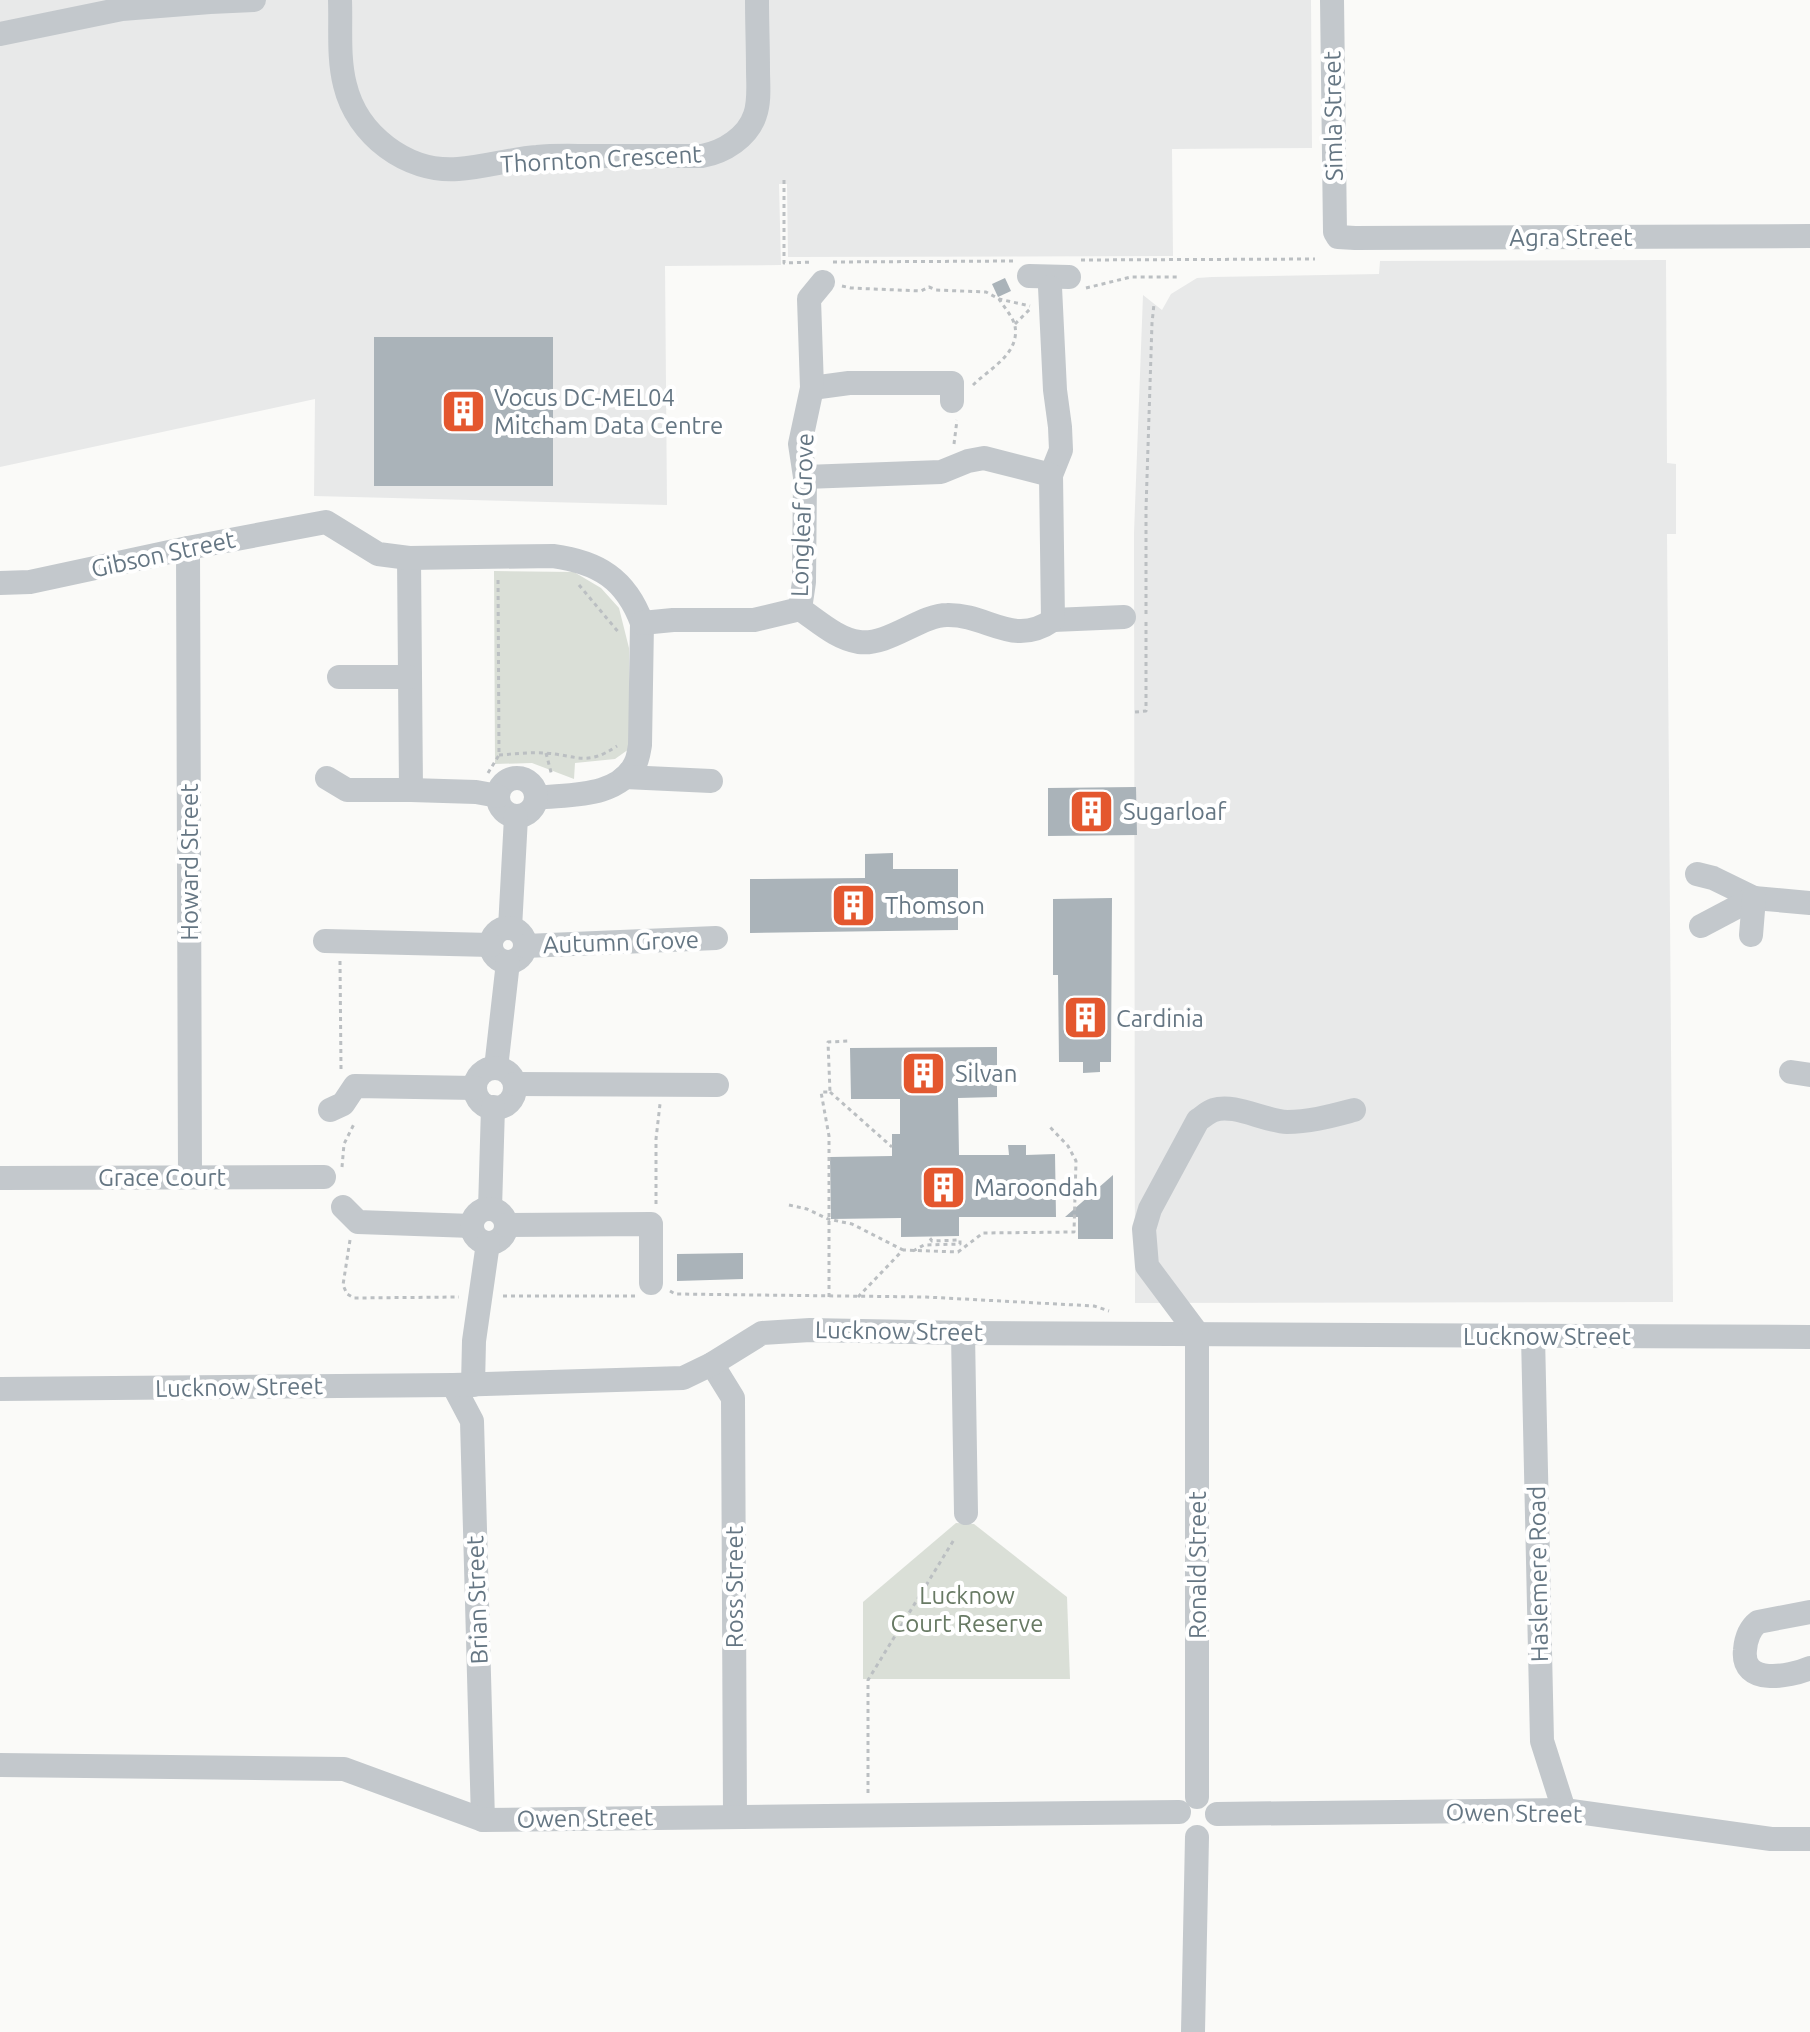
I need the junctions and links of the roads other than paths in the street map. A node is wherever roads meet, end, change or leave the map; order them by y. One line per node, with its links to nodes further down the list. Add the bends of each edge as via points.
1 (254, 0): 5 (street, via 122,9)
2 (340, 0): 3 (street, Thornton Crescent, via 342,71 360,119 387,149 411,161 458,169 538,157 716,153 736,141 755,116)
3 (757, 0)
4 (1332, 0): 6 (street, Simla Street)
5 (0, 34)
6 (1335, 232): 7 (street, Agra Street, via 1345,238)
7 (1810, 236)
8 (823, 269): 10 (street, Longleaf Grove, via 809,299)
9 (1055, 284): 12 (street, via 1061,450)
10 (812, 388): 11 (street, via 952,383); 13 (street, Longleaf Grove, via 800,444)
11 (960, 400)
12 (1051, 475): 13 (street, via 984,458 941,472); 19 (street)
13 (805, 477): 17 (street, Longleaf Grove)
14 (188, 548): 15 (street, Gibson Street, via 326,522 378,554); 16 (street, Gibson Street, via 30,582); 45 (street, Howard Street)
15 (409, 558): 20 (street, via 577,559 620,585 636,606); 22 (street)
16 (0, 583)
17 (800, 609): 19 (street, via 838,635 859,642 876,641 942,615 968,616 1026,632); 20 (street, via 754,620 673,620)
18 (1124, 617): 19 (street)
19 (1053, 620)
20 (632, 630): 23 (street, via 640,745 636,763)
21 (339, 677): 22 (street)
22 (410, 677): 26 (street)
23 (625, 777): 25 (street); 28 (street, via 607,789)
24 (327, 778): 26 (street, via 347,790)
25 (711, 781)
26 (411, 790): 27 (street)
27 (487, 794): 28 (street, via 518,778 532,784); 29 (street)
28 (537, 798): 29 (street, via 530,812)
29 (516, 817): 37 (street)
30 (1697, 874): 31 (street)
31 (1754, 898): 32 (street); 33 (street); 34 (street)
32 (1810, 903)
33 (1701, 926)
34 (1751, 935)
35 (716, 938): 37 (street, Autumn Grove)
36 (333, 941): 37 (street, Autumn Grove)
37 (509, 945): 38 (street)
38 (496, 1068): 39 (street, via 508,1072); 41 (street, via 479,1076)
39 (515, 1084): 40 (street); 43 (street, via 512,1099)
40 (717, 1085)
41 (475, 1088): 42 (street); 43 (street, via 481,1101)
42 (343, 1100)
43 (493, 1107): 49 (street)
44 (1354, 1110): 52 (street, via 1312,1121 1275,1121 1226,1108 1198,1120 1144,1229 1147,1266)
45 (190, 1176): 46 (street, Grace Court); 47 (street, Grace Court)
46 (324, 1177)
47 (0, 1178)
48 (343, 1207): 49 (street, via 358,1222)
49 (489, 1226): 50 (street, via 651,1224); 56 (street)
50 (651, 1283)
51 (963, 1333): 52 (street, Lucknow Street); 55 (street, Lucknow Street, via 762,1333); 58 (street)
52 (1197, 1333): 53 (street, Lucknow Street); 62 (street, Ronald Street)
53 (1533, 1336): 54 (street, Lucknow Street); 63 (street, Haslemere Road, via 1542,1741)
54 (1810, 1337)
55 (712, 1364): 56 (street, Lucknow Street, via 683,1378); 65 (street, Ross Street, via 733,1398)
56 (463, 1385): 57 (street, Lucknow Street); 66 (street, Brian Street, via 472,1421)
57 (0, 1389)
58 (966, 1513)
59 (1810, 1612): 60 (street, via 1758,1622 1744,1653 1752,1672 1762,1675)
60 (1810, 1668)
61 (0, 1765): 66 (street, Owen Street, via 344,1769)
62 (1188, 1805): 64 (street, via 1210,1802); 65 (street, Owen Street); 67 (street, via 1178,1820)
63 (1564, 1810): 64 (street, Owen Street); 68 (street, Owen Street, via 1771,1839)
64 (1217, 1814): 67 (street, via 1210,1832)
65 (735, 1817): 66 (street, Owen Street)
66 (483, 1820)
67 (1197, 1837): 69 (street)
68 (1810, 1839)
69 (1193, 2032)

